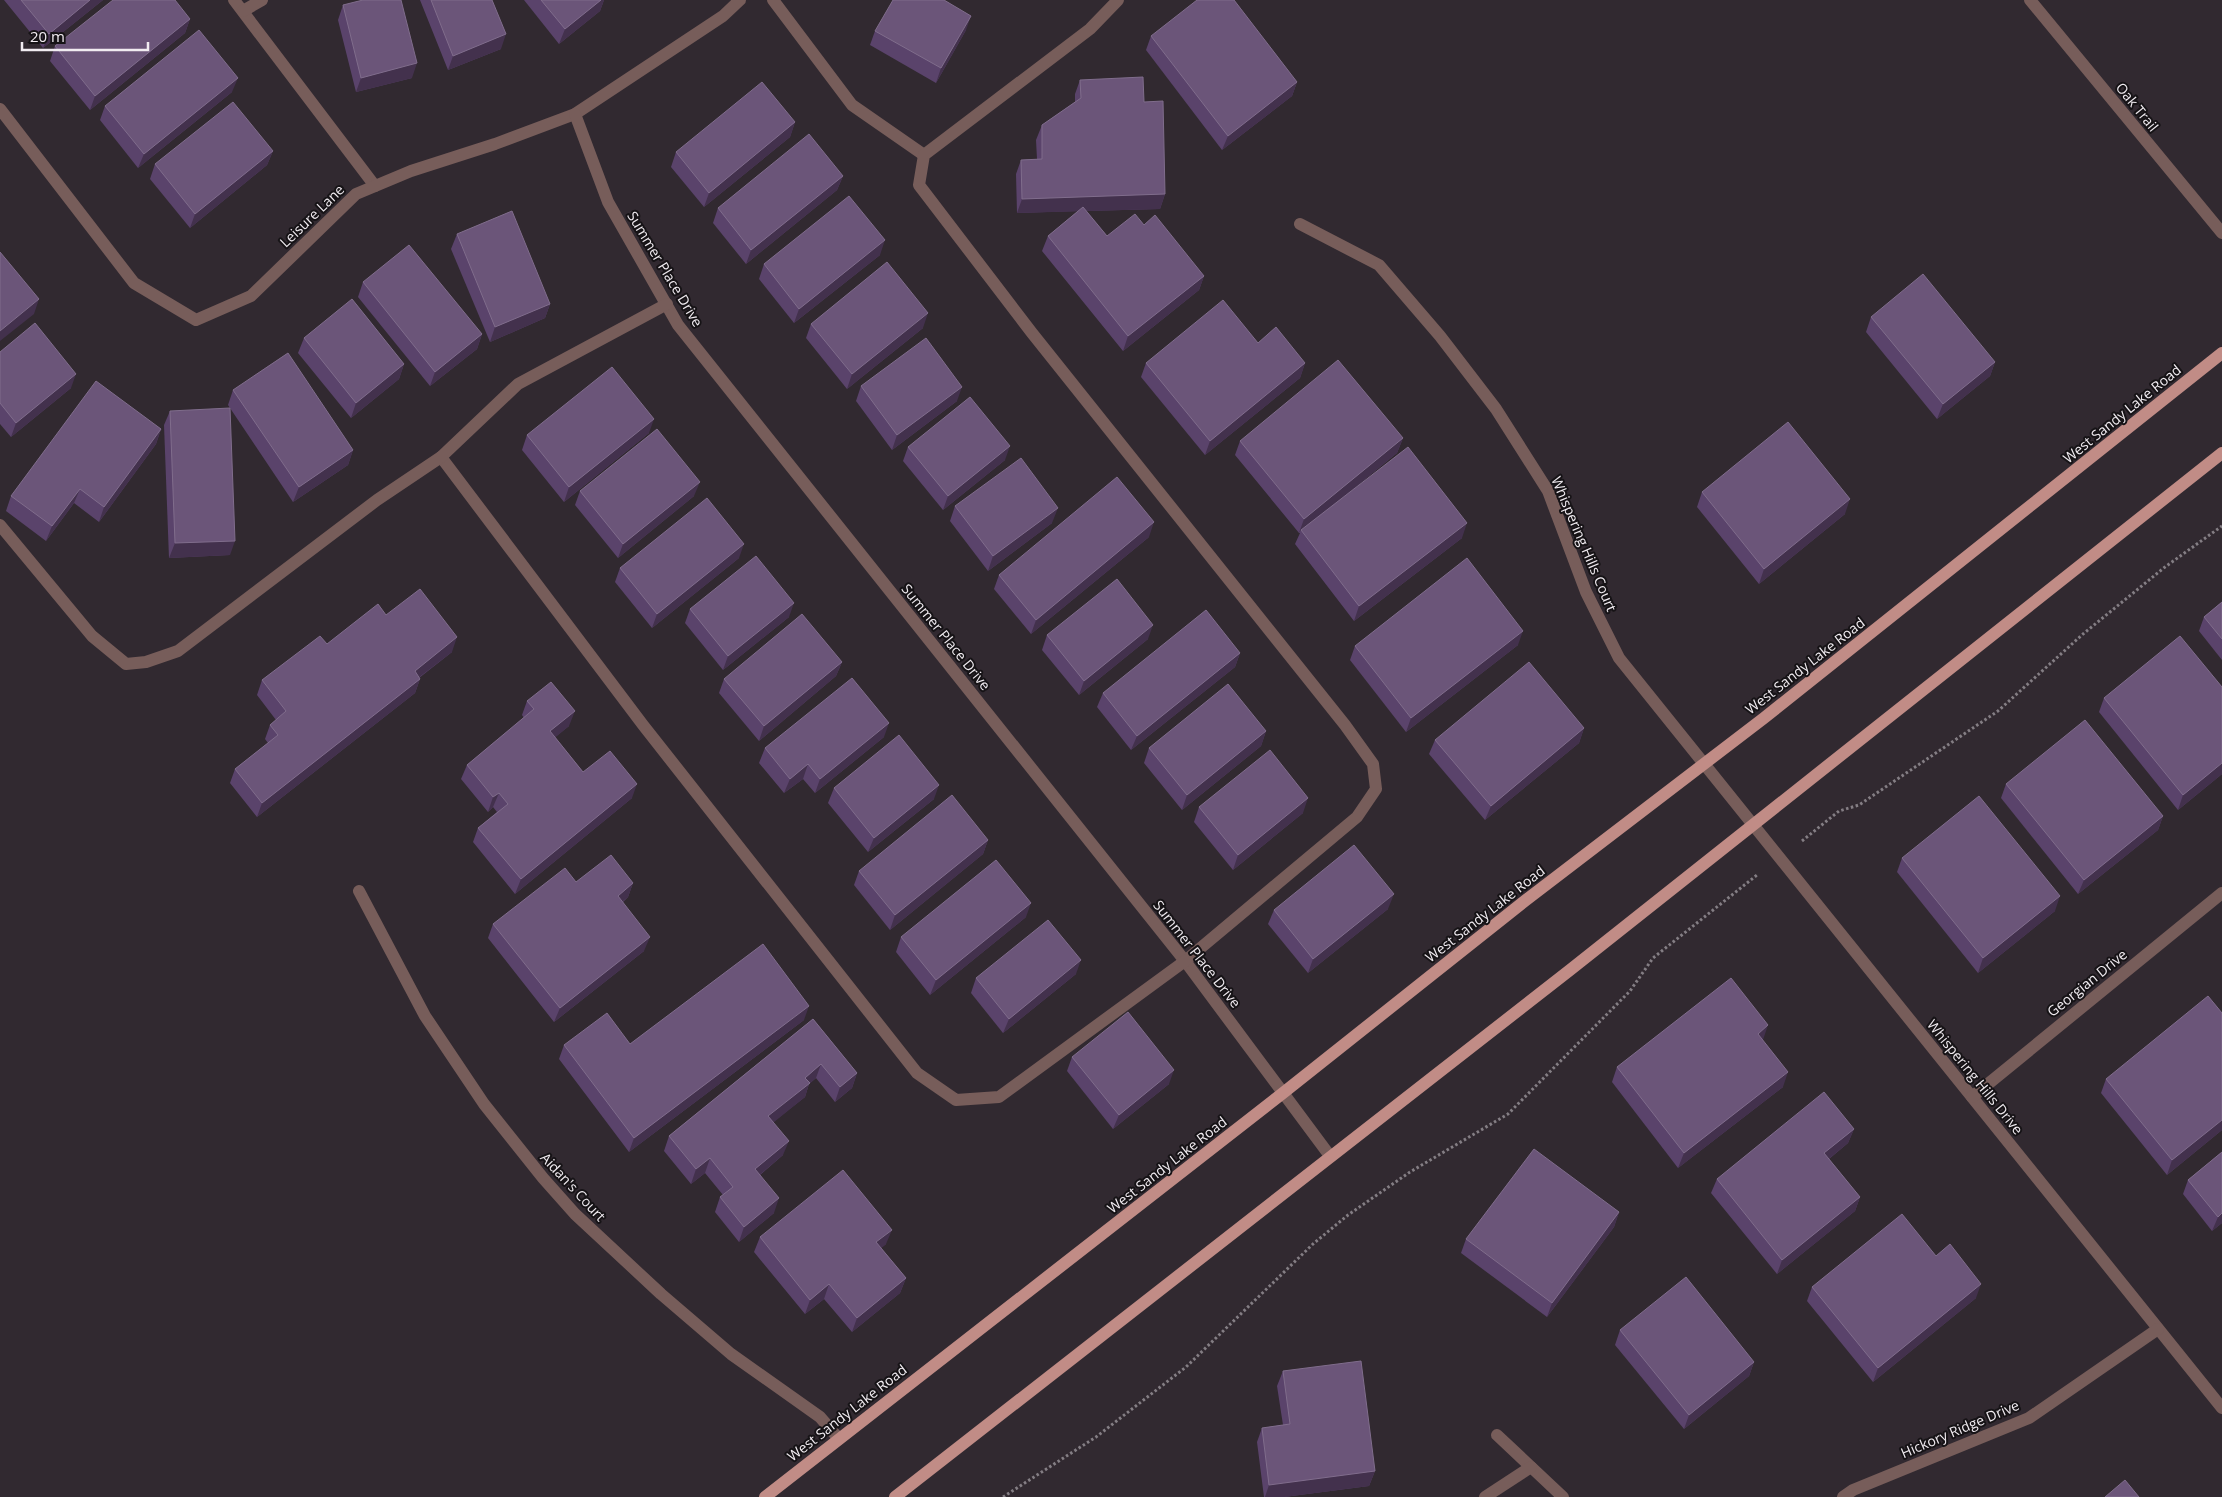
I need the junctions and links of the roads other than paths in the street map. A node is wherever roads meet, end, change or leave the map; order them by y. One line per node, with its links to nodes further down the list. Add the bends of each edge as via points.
1 (234, 0): 7 (street)
2 (262, 0): 7 (street)
3 (740, 0): 9 (street, Leisure Lane, via 722,16)
4 (773, 0): 10 (street, via 852,105)
5 (1118, 0): 10 (street, via 1090,30)
6 (2030, 0): 13 (street, Oak Trail)
7 (243, 11): 11 (street)
8 (0, 109): 11 (street, Leisure Lane, via 134,283 196,320 251,296 356,194)
9 (575, 114): 11 (street, Leisure Lane); 14 (street, Summer Place Drive, via 608,202)
10 (924, 156): 23 (street, via 919,185 1373,764 1376,789 1357,817)
11 (375, 186)
12 (1300, 224): 19 (street, Whispering Hills Court, via 1379,266 1440,336 1490,402 1548,491 1586,592 1619,658)
13 (2222, 234)
14 (666, 304): 17 (street, via 518,384); 23 (street, Summer Place Drive, via 678,325)
15 (2222, 353): 19 (main road, West Sandy Lake Road)
16 (2222, 453): 20 (main road)
17 (441, 457): 18 (street, via 377,500 178,651 146,662 126,664 92,636); 23 (street, via 643,725 917,1073 956,1100 998,1097)
18 (0, 525)
19 (1705, 764): 20 (street, Whispering Hills Drive); 24 (main road, West Sandy Lake Road, via 1526,900)
20 (1753, 825): 25 (street, Whispering Hills Drive); 26 (main road)
21 (360, 891): 30 (street, Aidan's Court, via 425,1016 484,1104 543,1178 575,1214 661,1294 731,1354 820,1417)
22 (2222, 893): 25 (street, Georgian Drive)
23 (1185, 961): 24 (street, Summer Place Drive)
24 (1283, 1093): 26 (street, Summer Place Drive); 30 (main road, West Sandy Lake Road)
25 (1972, 1097): 27 (street, Whispering Hills Drive)
26 (1330, 1156): 33 (main road)
27 (2158, 1328): 28 (street, Whispering Hills Drive); 36 (street, Hickory Ridge Drive, via 2029,1418 1853,1490)
28 (2222, 1408)
29 (1497, 1435): 31 (street)
30 (839, 1439): 32 (main road, West Sandy Lake Road)
31 (1532, 1467): 34 (street); 35 (street)
32 (765, 1497)
33 (895, 1497)
34 (1485, 1497)
35 (1563, 1497)
36 (1843, 1497)

